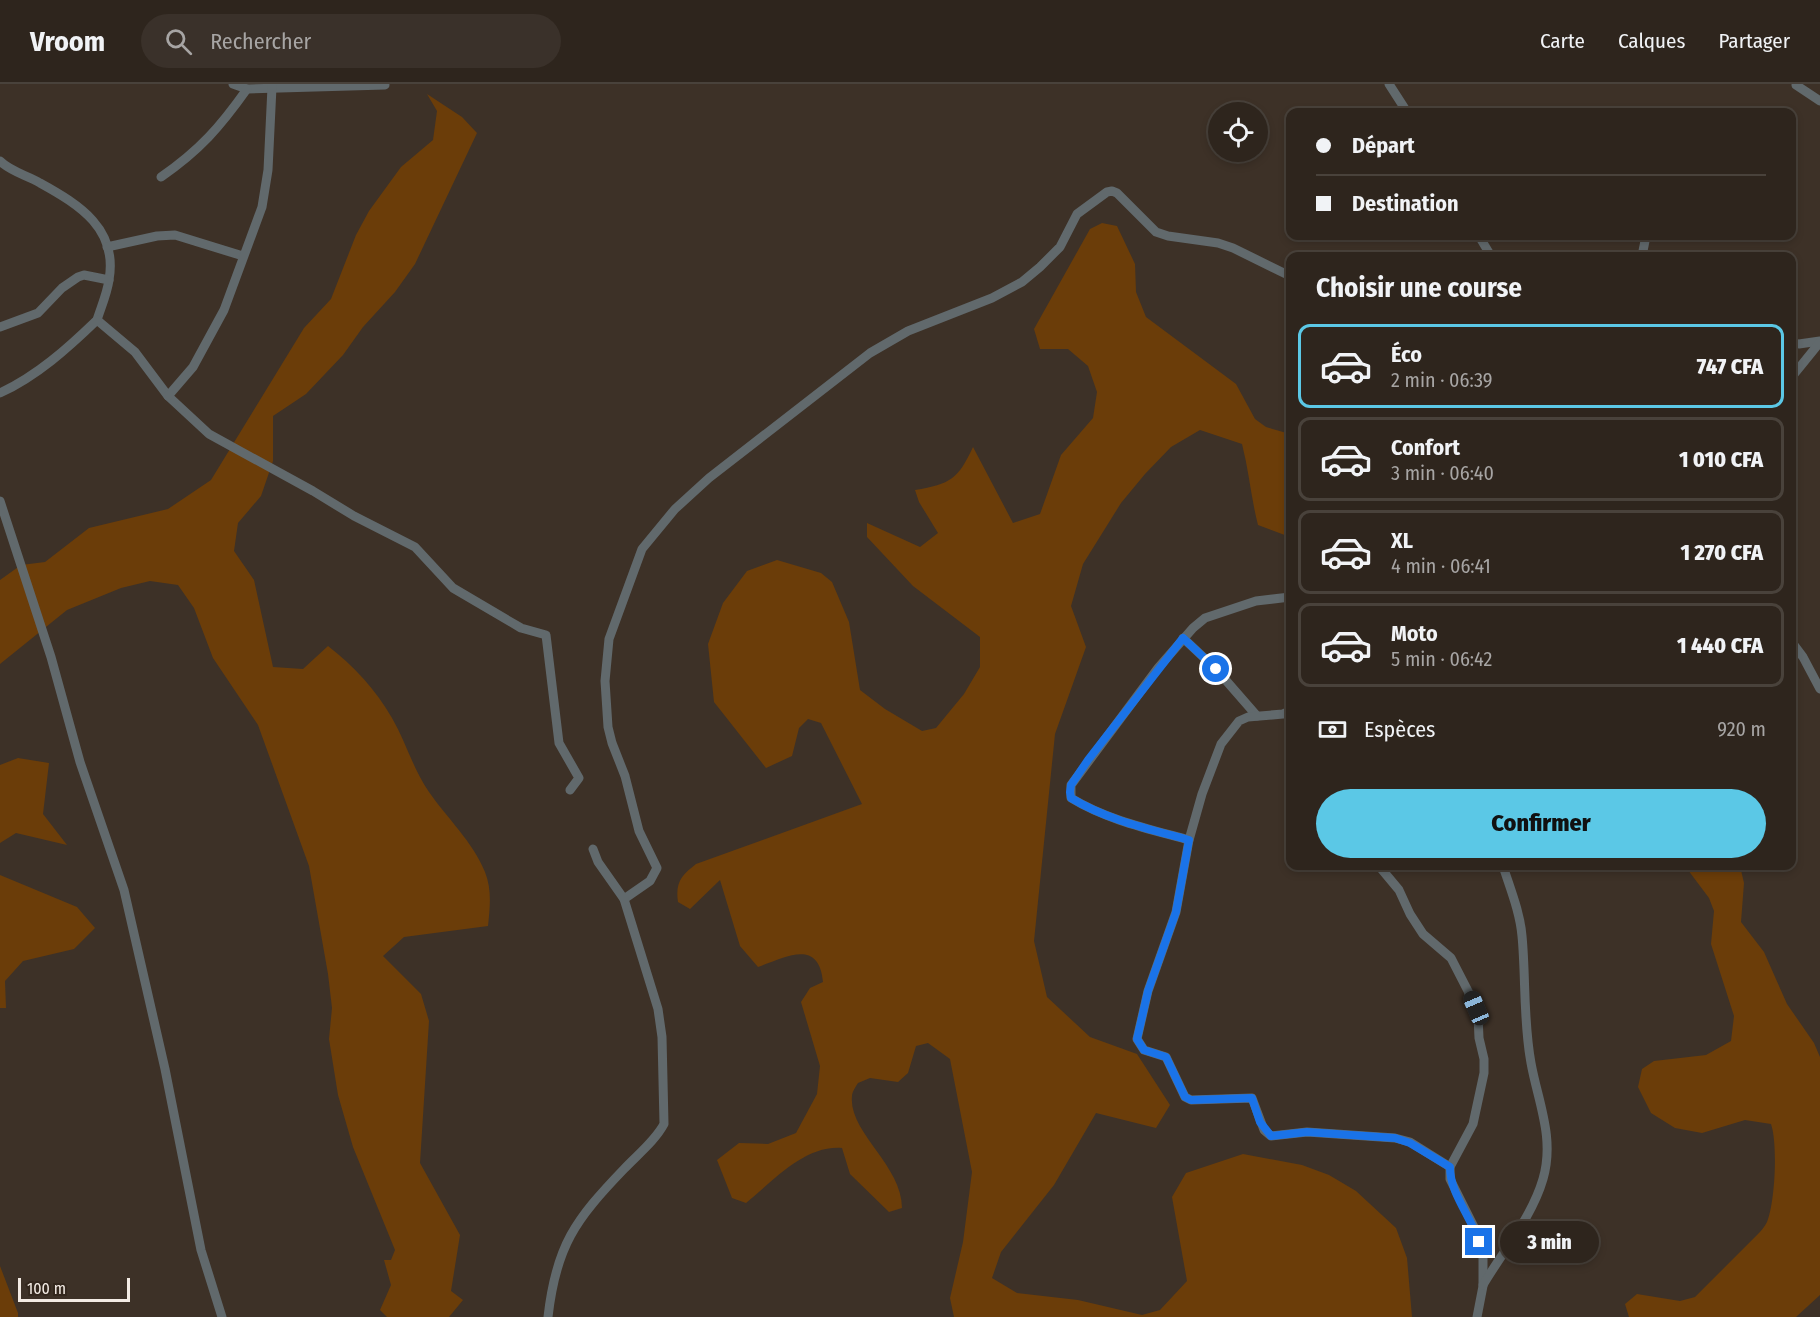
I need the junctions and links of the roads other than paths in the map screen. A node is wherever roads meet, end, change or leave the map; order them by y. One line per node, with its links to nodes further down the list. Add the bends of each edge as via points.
1 (233, 84): 6 (street)
2 (1389, 84): 8 (street)
3 (385, 85): 5 (street)
4 (1796, 85): 7 (street)
5 (272, 87): 6 (street); 12 (street, via 267,179 262,207)
6 (247, 89): 10 (street, via 213,134)
7 (1820, 101)
8 (1404, 108)
9 (0, 161): 11 (street, via 79,207 106,237)
10 (161, 177)
11 (107, 247): 12 (street, via 175,235); 14 (street)
12 (243, 256): 21 (street, via 224,310 193,367)
13 (1286, 274): 34 (street, via 1218,243 1156,232 1117,193 1107,192 1077,214 1060,247 1022,282 908,331 870,353 675,509 642,549 609,639 604,681 608,726 639,831 657,868 650,881)
14 (109, 280): 15 (street); 16 (street, via 78,277 38,313)
15 (97, 320): 20 (street, via 41,369); 21 (street, via 135,352)
16 (0, 327)
17 (1796, 342): 18 (street)
18 (1820, 342): 19 (street)
19 (1796, 372)
20 (0, 393)
21 (168, 396): 29 (street, via 209,434 415,547 453,588 521,628 546,635 559,743 579,778)
22 (1, 508): 37 (street, via 124,890 201,1250)
23 (1286, 597): 24 (street, via 1256,601 1205,618)
24 (1183, 638): 28 (street); 30 (street, via 1088,760 1070,792 1071,798 1079,803 1117,820)
25 (1796, 648): 26 (street)
26 (1820, 689)
27 (1286, 712): 28 (street)
28 (1257, 716): 30 (street, via 1239,721 1221,744)
29 (570, 790)
30 (1189, 840): 35 (street, via 1176,912 1148,991 1137,1039 1140,1045 1166,1057 1185,1097 1191,1100 1252,1098 1260,1122 1271,1136 1307,1132 1395,1138)
31 (593, 849): 34 (street)
32 (1382, 870): 35 (street, via 1423,934 1451,958 1476,1008 1484,1073 1473,1124)
33 (1504, 870): 36 (street, via 1521,925 1524,1007 1548,1151 1544,1178 1533,1206)
34 (624, 899): 38 (street, via 662,1037 664,1125 582,1215 565,1244)
35 (1450, 1167): 36 (street, via 1450,1179 1483,1257)
36 (1483, 1286): 39 (street)
37 (222, 1317)
38 (548, 1317)
39 (1477, 1317)

